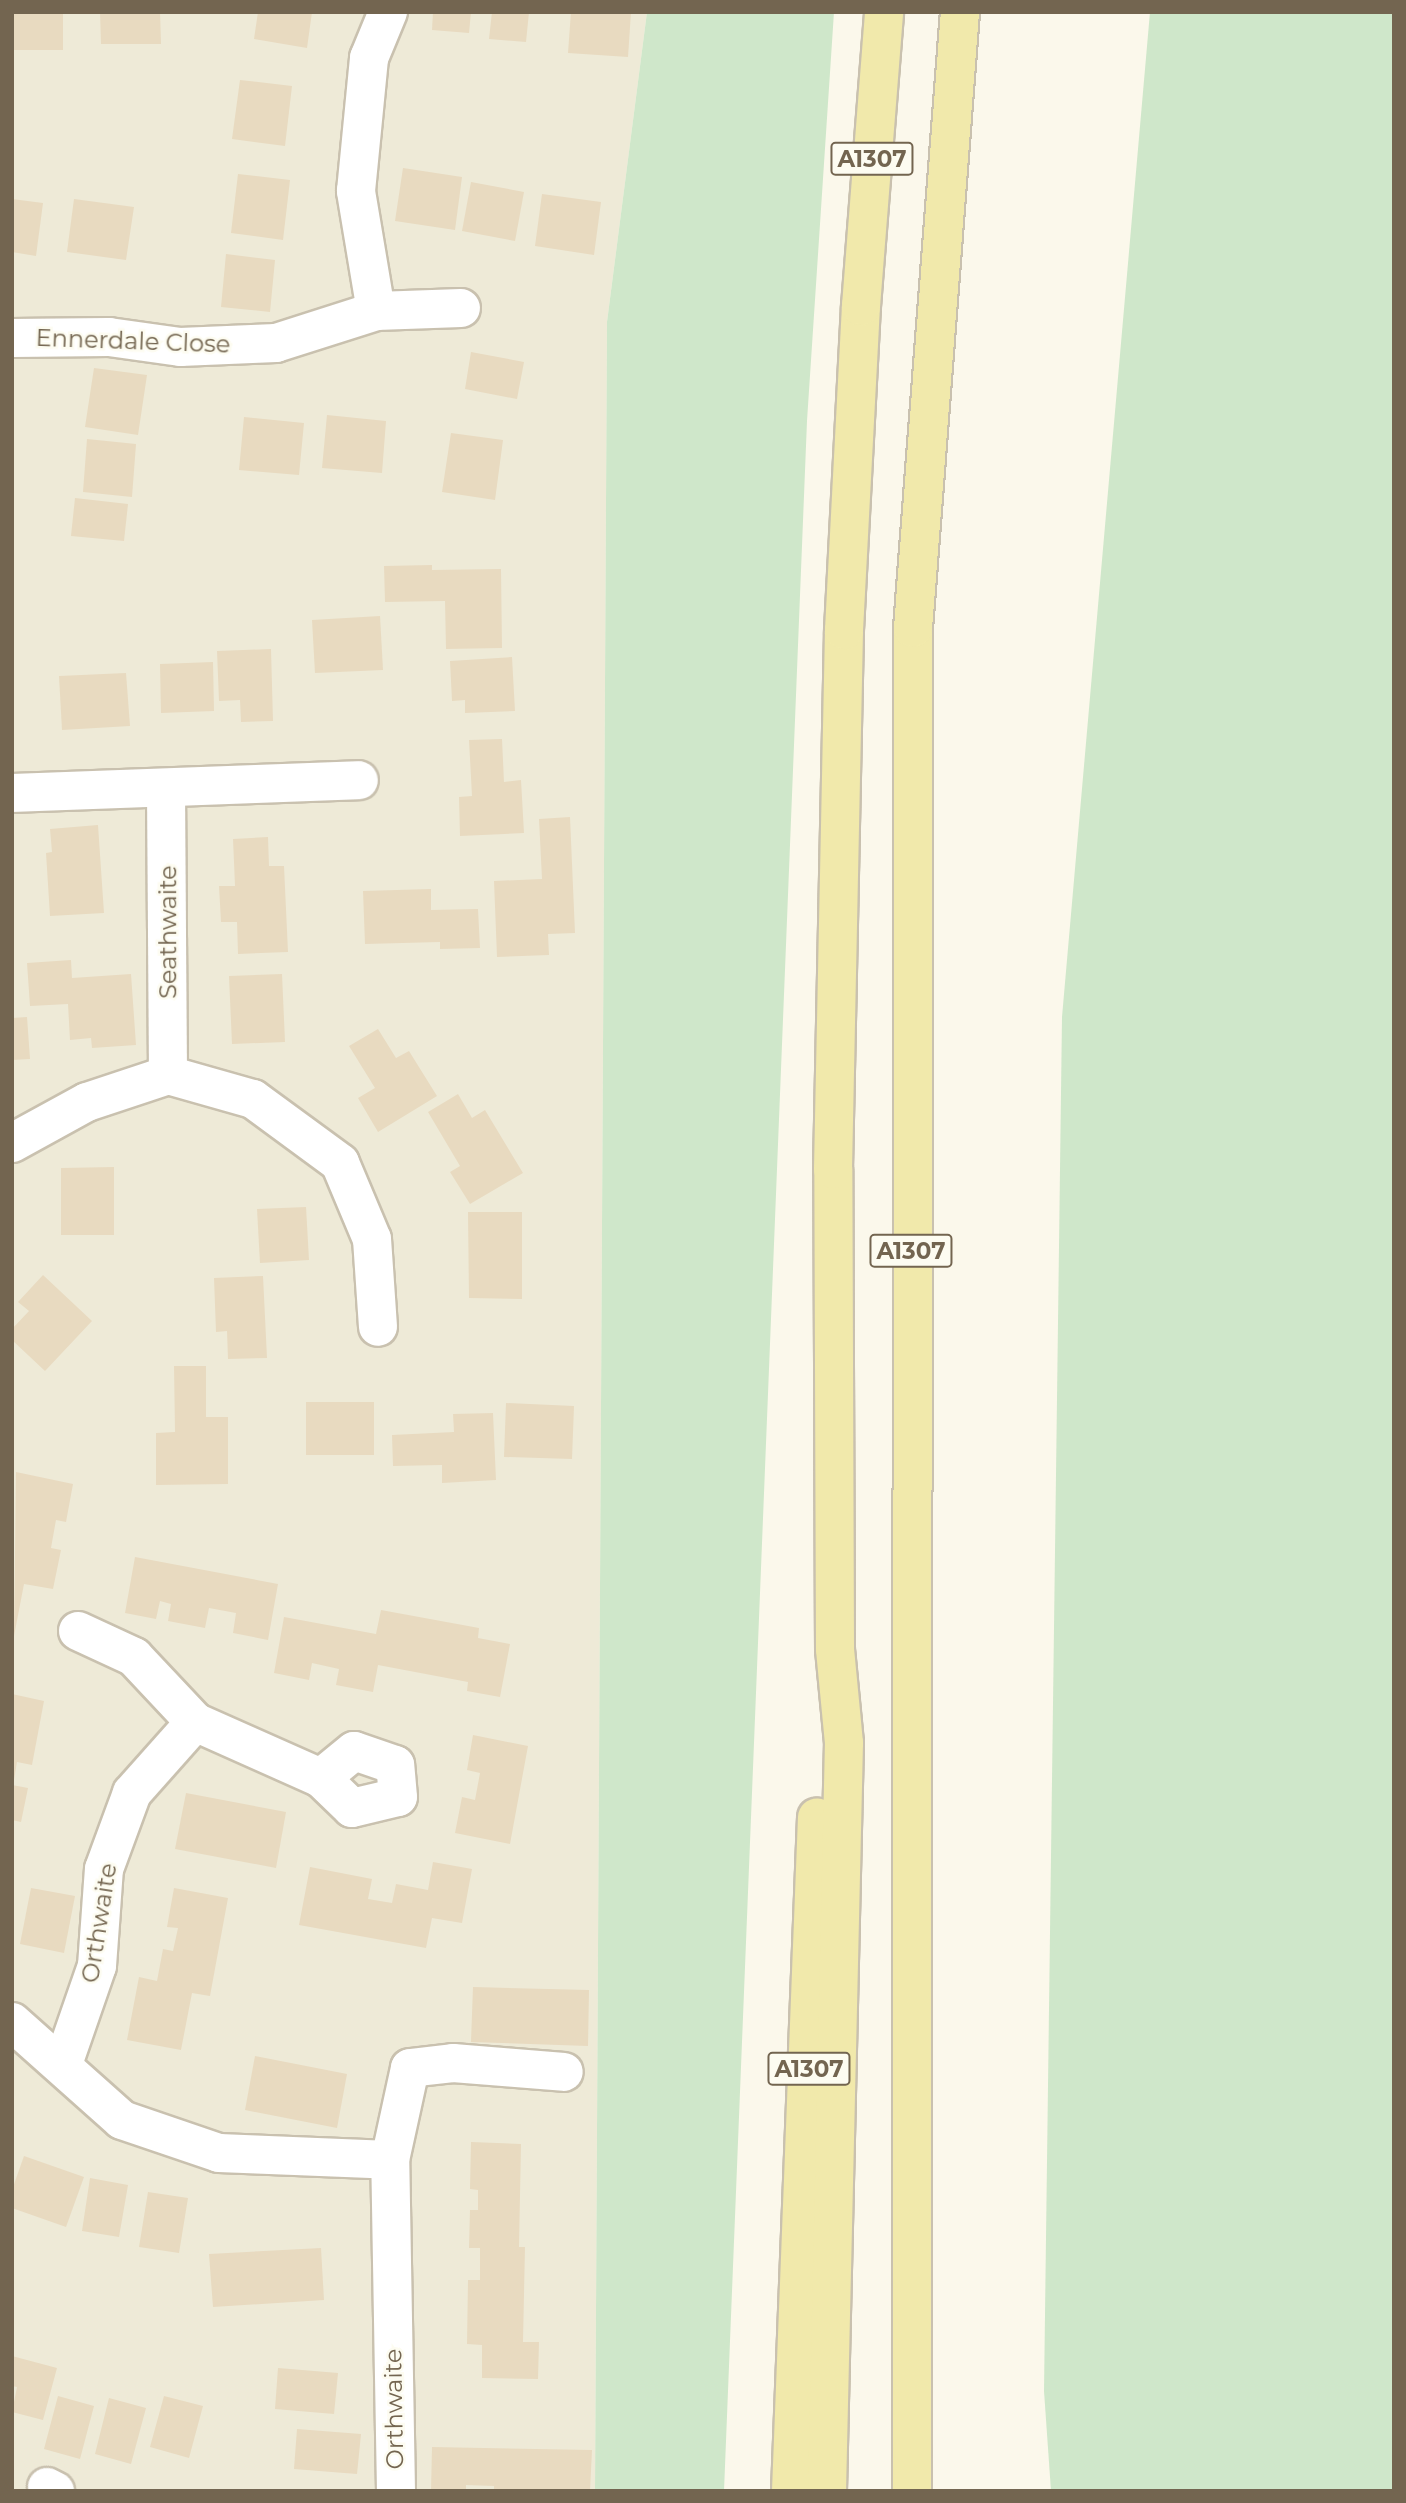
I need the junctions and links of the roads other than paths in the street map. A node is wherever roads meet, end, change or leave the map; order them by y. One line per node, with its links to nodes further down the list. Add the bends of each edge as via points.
1 (388, 12): 5 (street, via 369,58 356,191)
2 (884, 12): 14 (main road, A1307, via 861,306 844,630 832,1168)
3 (960, 12): 24 (main road, A1307, via 913,628)
4 (461, 308): 5 (street, Ennerdale Close)
5 (376, 311): 6 (street, Ennerdale Close, via 276,342 180,347 109,337)
6 (12, 338)
7 (359, 779): 8 (street)
8 (166, 788): 9 (street); 10 (street, Seathwaite)
9 (12, 793)
10 (168, 1075): 11 (street, via 87,1102); 12 (street, via 253,1099 340,1163 372,1239)
11 (12, 1143)
12 (379, 1327)
13 (78, 1630): 15 (street, via 134,1657)
14 (835, 1649): 22 (main road, A1307, via 820,1745); 23 (main road, A1307, via 845,1743)
15 (195, 1722): 16 (street); 18 (street, Orthwaite, via 132,1793 104,1869 97,1966)
16 (321, 1778)
17 (12, 2022): 18 (street)
18 (63, 2064): 20 (street, via 122,2120 219,2153)
19 (564, 2072): 20 (street, Orthwaite, via 453,2063 410,2068)
20 (390, 2160): 21 (street, Orthwaite)
21 (396, 2491)
22 (791, 2491)
23 (827, 2491)
24 (912, 2491)

